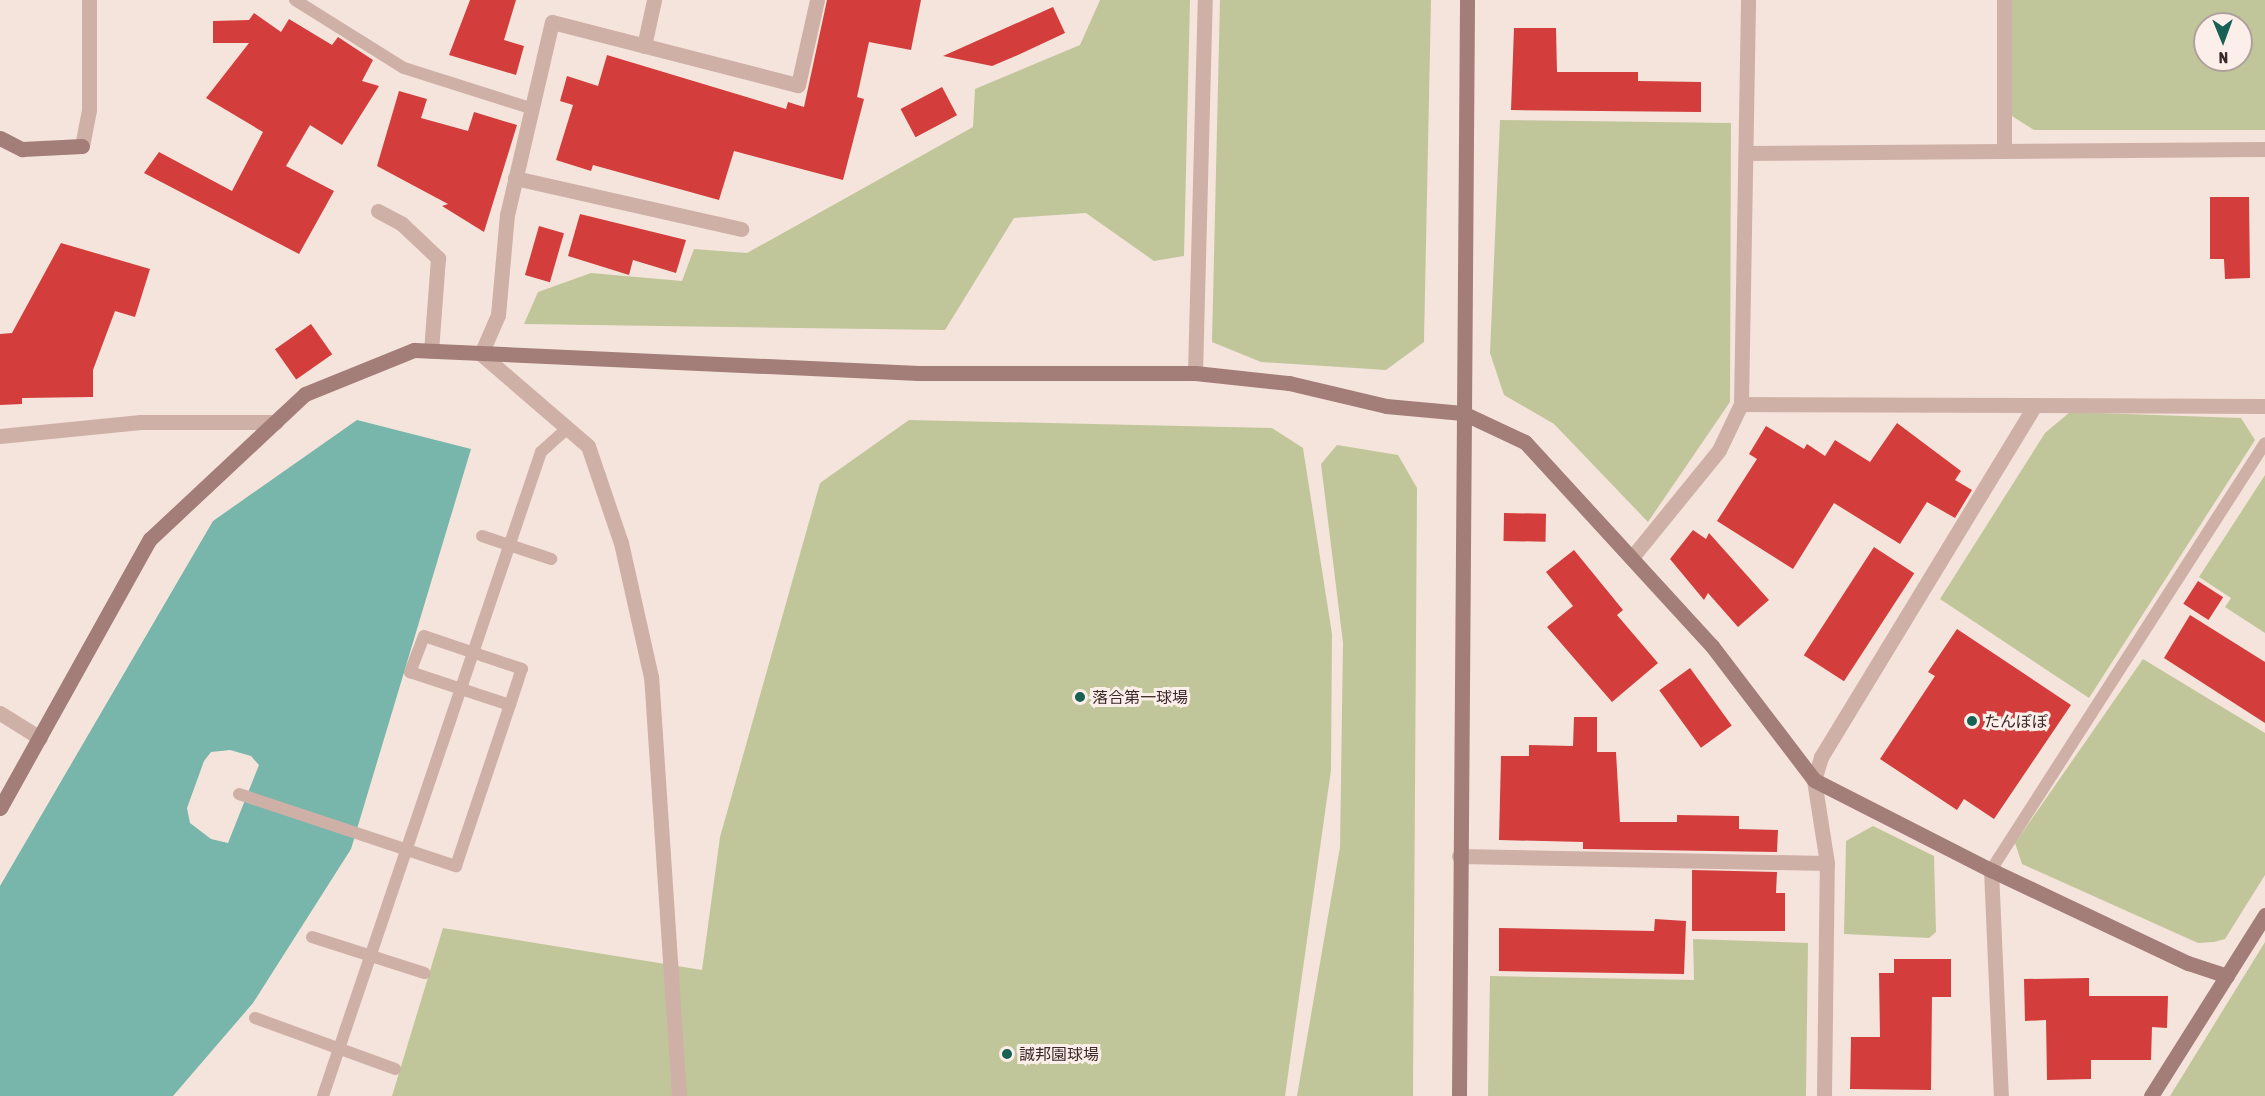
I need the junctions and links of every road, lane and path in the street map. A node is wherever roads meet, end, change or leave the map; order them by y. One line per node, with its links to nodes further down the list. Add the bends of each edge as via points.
1 (89, 0): 11 (street, via 89,110 82,146 22,149)
2 (295, 0): 10 (lane, via 404,68)
3 (654, 0): 9 (street)
4 (817, 0): 9 (street, via 798,85)
5 (1205, 0): 20 (street)
6 (1467, 0): 24 (street)
7 (1748, 0): 14 (street)
8 (2004, 0): 12 (street)
9 (644, 46): 10 (street, via 552,22)
10 (533, 109): 15 (street)
11 (0, 138)
12 (2004, 147): 13 (street); 14 (street)
13 (2265, 149)
14 (1746, 153): 21 (street)
15 (515, 178): 17 (street); 19 (street, via 498,315)
16 (378, 211): 18 (street, via 438,258)
17 (741, 229)
18 (431, 351): 19 (street); 25 (street, via 414,350 305,394)
19 (481, 354): 20 (street, via 918,373); 26 (street)
20 (1195, 373): 24 (street, via 1289,383 1386,406)
21 (1741, 404): 23 (street); 31 (street, via 1719,450)
22 (2265, 406): 23 (street)
23 (2033, 408): 38 (street, via 1821,758)
24 (1463, 413): 31 (street, via 1525,442); 42 (street)
25 (276, 422): 27 (street, via 140,422); 37 (street, via 150,539)
26 (568, 428): 30 (lane, via 541,452); 54 (street, via 588,446 621,543 651,677)
27 (0, 436)
28 (2265, 443): 44 (lane)
29 (482, 536): 30 (lane)
30 (510, 545): 32 (lane); 33 (lane)
31 (1634, 556): 38 (street, via 1712,646)
32 (551, 559)
33 (473, 654): 34 (lane); 34 (lane, via 424,636 410,672); 35 (lane, via 522,669)
34 (461, 690): 35 (lane); 41 (lane)
35 (510, 705): 41 (lane, via 456,866)
36 (0, 713): 37 (street)
37 (40, 738): 40 (street)
38 (1814, 780): 43 (street); 44 (street)
39 (239, 794): 41 (lane)
40 (0, 808)
41 (407, 850): 47 (lane)
42 (1459, 856): 43 (street); 55 (street)
43 (1827, 863): 56 (street)
44 (1991, 870): 49 (street, via 2188,963); 57 (street)
45 (2265, 915): 49 (street)
46 (312, 937): 47 (lane)
47 (372, 954): 48 (lane); 51 (lane)
48 (424, 974)
49 (2228, 976): 58 (street)
50 (255, 1018): 51 (lane)
51 (340, 1049): 52 (lane); 53 (lane)
52 (395, 1069)
53 (323, 1096)
54 (680, 1096)
55 (1459, 1096)
56 (1824, 1096)
57 (2001, 1096)
58 (2151, 1096)

